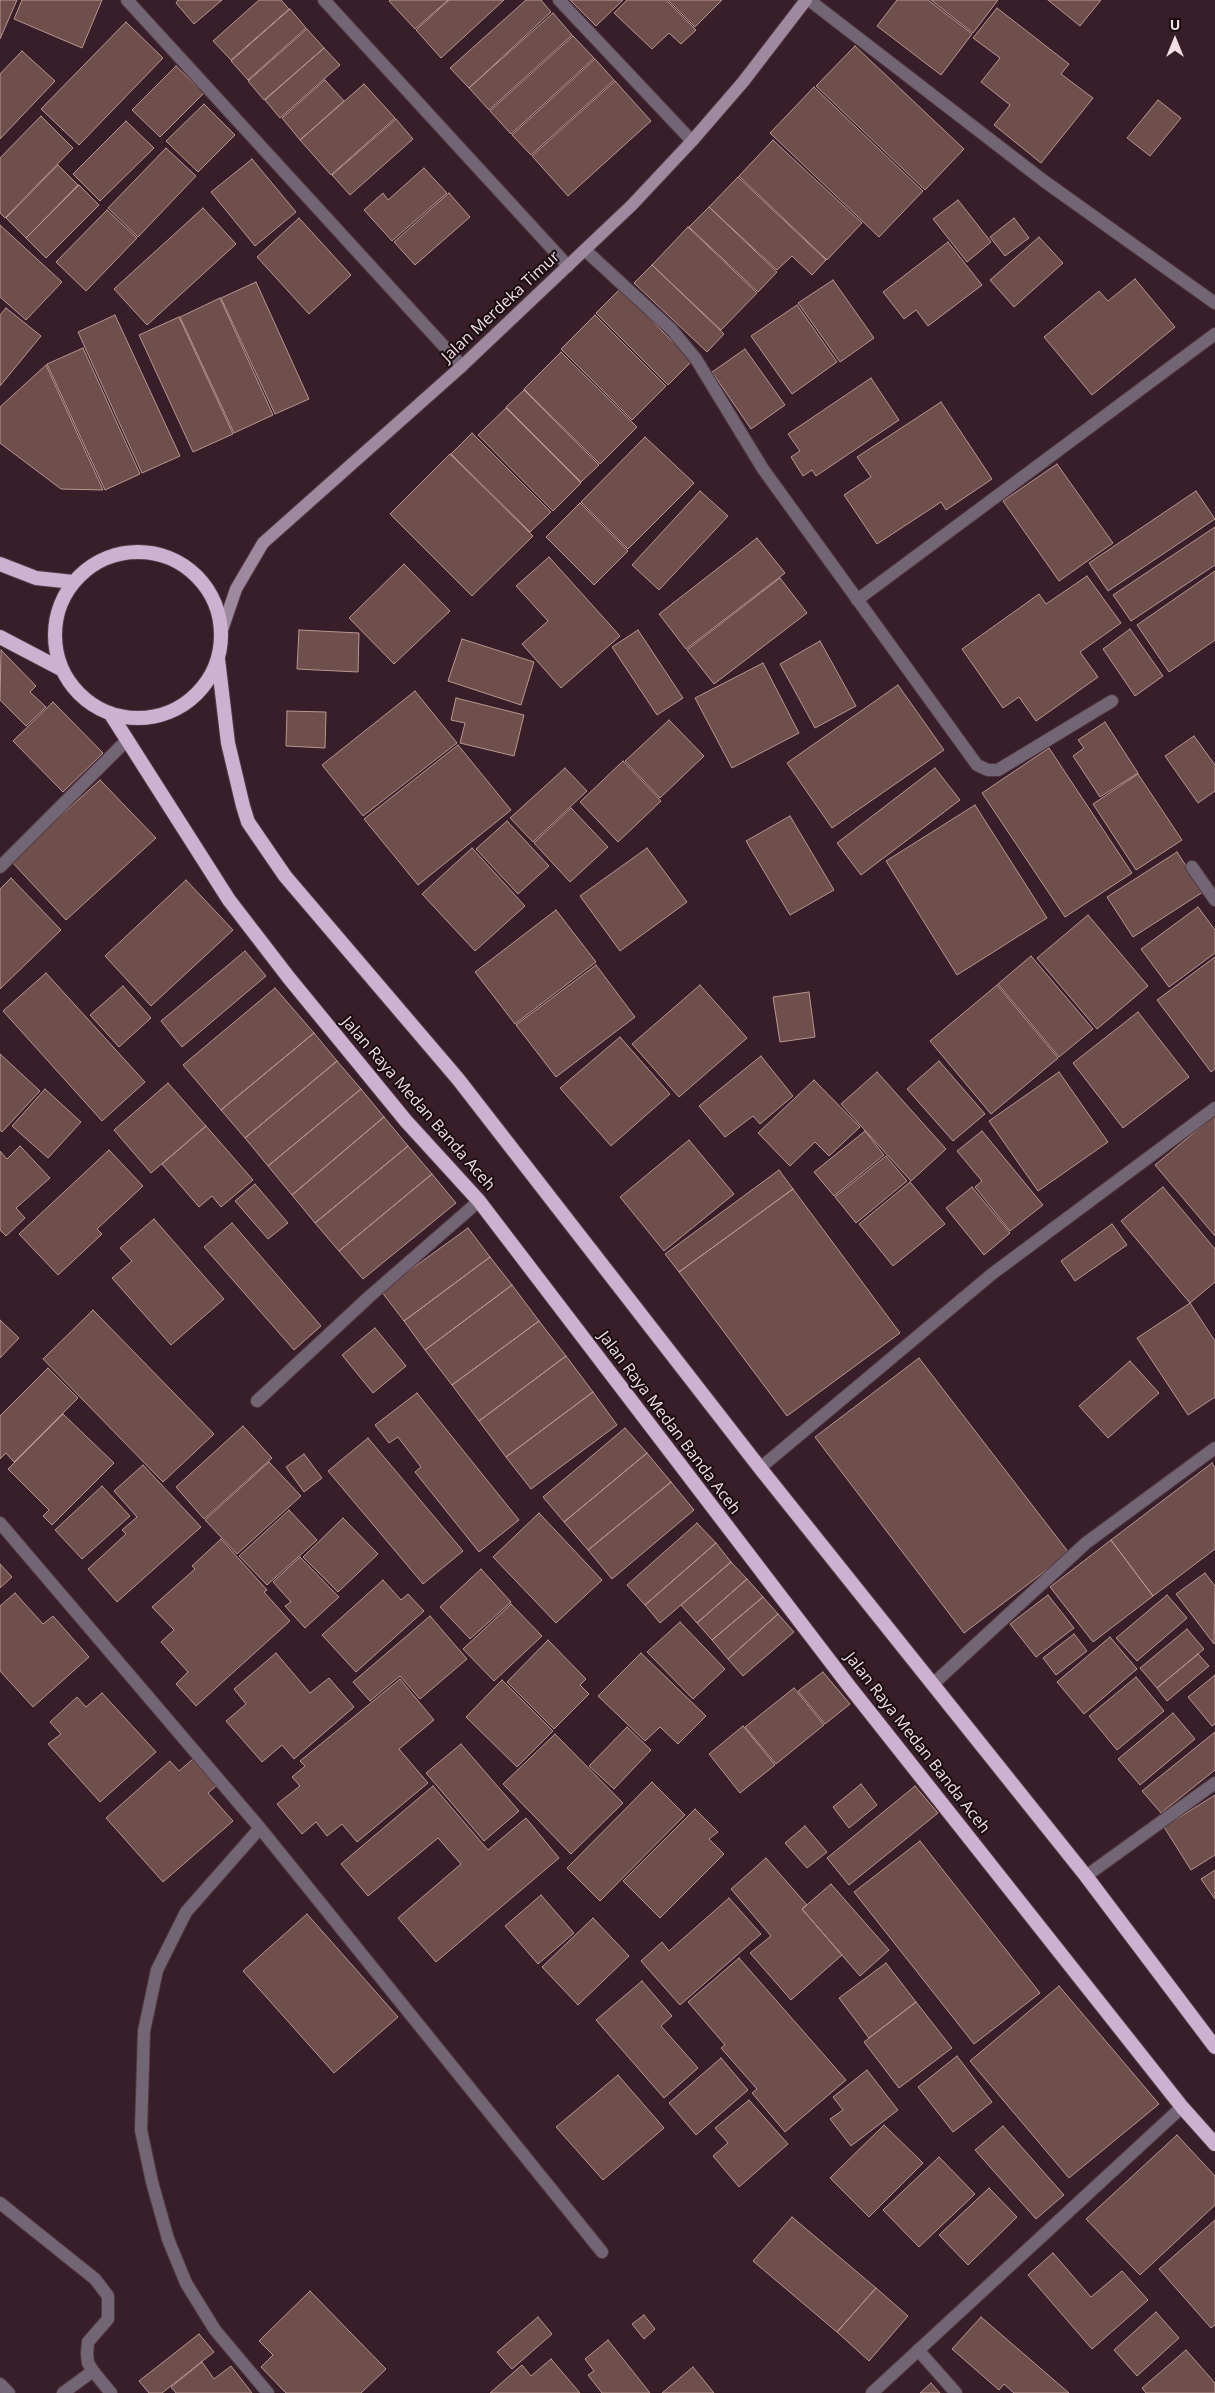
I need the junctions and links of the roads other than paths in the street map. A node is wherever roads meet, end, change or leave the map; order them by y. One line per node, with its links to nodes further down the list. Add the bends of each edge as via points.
1 (127, 0): 10 (street)
2 (324, 0): 7 (street)
3 (559, 0): 5 (street)
4 (808, 0): 5 (main road, Jalan Merdeka Timur); 8 (street, via 1044,181)
5 (692, 142): 6 (main road, Jalan Merdeka Timur)
6 (585, 250): 7 (main road, Jalan Merdeka Timur); 13 (street, via 672,330 696,358 763,469)
7 (568, 266): 10 (main road, Jalan Merdeka Timur)
8 (1215, 303)
9 (1215, 334): 13 (street)
10 (462, 366): 14 (main road, Jalan Merdeka Timur, via 263,543 236,589)
11 (0, 564): 12 (highway, via 36,578)
12 (73, 582): 14 (highway, via 92,566 115,555 140,552 165,556 188,568 205,586 217,608); 17 (highway, via 61,602 54,624 55,647)
13 (857, 600): 18 (street, via 967,753 977,765 988,770 998,770)
14 (221, 633): 16 (highway)
15 (0, 637): 17 (highway)
16 (218, 660): 19 (highway, via 206,683 186,702 162,714 136,718); 28 (highway, via 233,773 248,822 291,884 458,1079)
17 (62, 669): 19 (highway, via 79,693)
18 (1112, 701)
19 (110, 713): 20 (highway, Jalan Raya Medan Banda Aceh)
20 (127, 740): 21 (street); 25 (highway, Jalan Raya Medan Banda Aceh, via 229,900 406,1121)
21 (0, 867)
22 (1192, 867): 23 (street)
23 (1215, 900)
24 (1215, 1108): 28 (street, via 992,1274)
25 (478, 1201): 26 (street); 35 (highway, Jalan Raya Medan Banda Aceh, via 849,1686)
26 (257, 1402)
27 (1215, 1448): 30 (street, via 1086,1544)
28 (760, 1468): 30 (highway)
29 (0, 1523): 32 (street)
30 (933, 1684): 33 (highway)
31 (1215, 1783): 33 (street)
32 (260, 1828): 38 (street); 45 (street, via 186,1912 157,1970 144,2031 141,2130 163,2220 186,2283 215,2330)
33 (1086, 1876): 34 (highway)
34 (1215, 2047)
35 (1182, 2107): 36 (highway, Jalan Raya Medan Banda Aceh); 39 (street)
36 (1215, 2144)
37 (0, 2203): 40 (street, via 95,2279 108,2296 108,2319 88,2342 88,2363)
38 (602, 2252)
39 (918, 2350): 46 (street); 47 (street)
40 (93, 2371): 43 (street); 44 (street)
41 (0, 2384): 42 (street)
42 (9, 2393)
43 (63, 2393)
44 (111, 2393)
45 (268, 2393)
46 (872, 2393)
47 (956, 2393)

